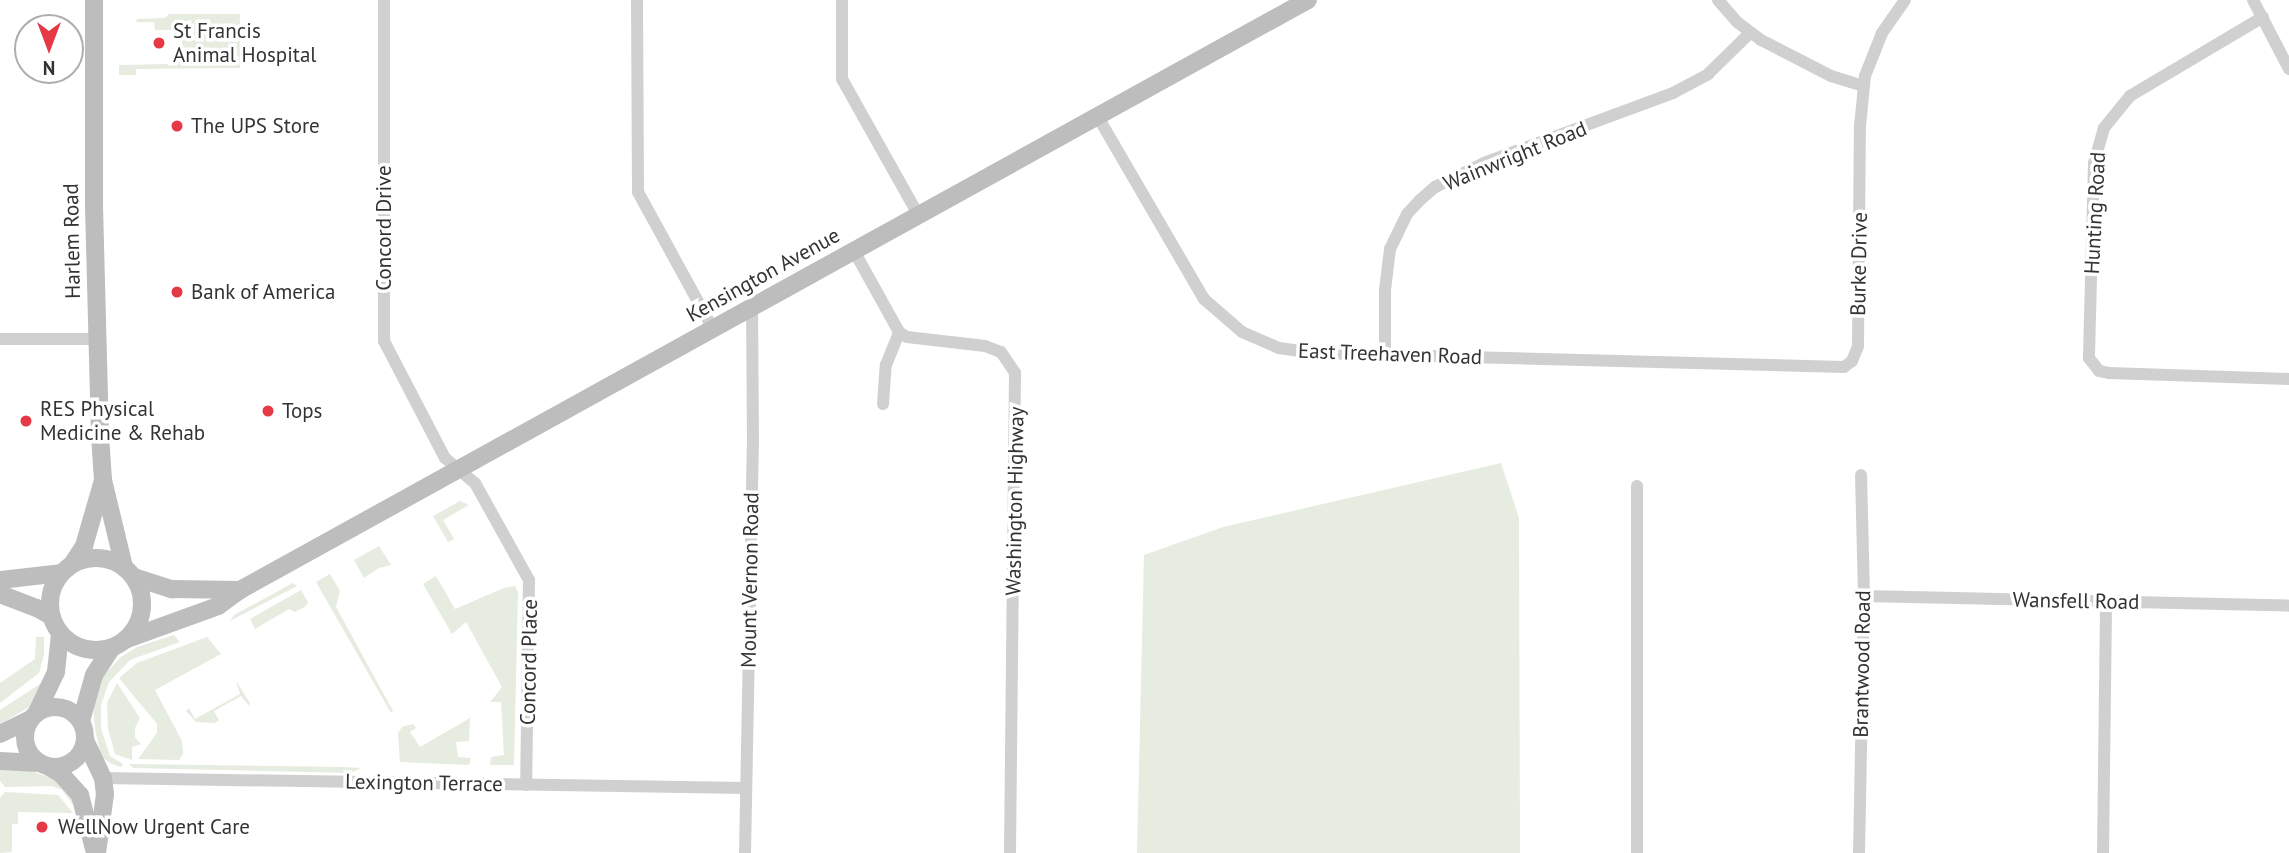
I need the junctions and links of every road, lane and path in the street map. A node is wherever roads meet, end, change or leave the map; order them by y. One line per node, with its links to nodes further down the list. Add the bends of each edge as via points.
1 (94, 0): 20 (street, Harlem Road)
2 (384, 0): 25 (street, Concord Drive, via 384,341)
3 (637, 0): 17 (street, via 638,192)
4 (842, 0): 14 (street, via 842,79)
5 (1308, 0): 13 (street, Kensington Avenue)
6 (1718, 0): 10 (street)
7 (1905, 0): 12 (street, Burke Drive, via 1882,33)
8 (2253, 0): 9 (street)
9 (2263, 17): 11 (street); 23 (street, Hunting Road, via 2130,96 2104,128 2094,164 2089,358 2094,367 2109,373)
10 (1750, 33): 12 (street, via 1796,60); 21 (street, Wainwright Road, via 1708,74 1673,93 1484,163 1435,187 1420,200 1407,214 1390,249)
11 (2289, 69)
12 (1863, 86): 22 (street, Burke Drive, via 1858,346 1852,361 1834,368)
13 (1098, 117): 14 (street, Kensington Avenue); 21 (street, East Treehaven Road, via 1204,299 1231,325 1262,342 1300,352)
14 (919, 216): 15 (street, Kensington Avenue)
15 (855, 251): 16 (street, Kensington Avenue); 18 (street)
16 (752, 308): 17 (street, Kensington Avenue); 50 (street, Mount Vernon Road)
17 (713, 329): 26 (street, Kensington Avenue)
18 (899, 332): 24 (street, via 886,365); 53 (street, Washington Highway, via 993,349 1001,352 1015,373)
19 (0, 339): 20 (street)
20 (97, 339): 28 (street, Harlem Road)
21 (1385, 355): 22 (street, East Treehaven Road)
22 (1678, 362)
23 (2289, 379)
24 (883, 404)
25 (438, 443): 26 (street, Concord Place)
26 (459, 470): 33 (street, Kensington Avenue); 49 (street, Concord Place, via 475,483 531,586)
27 (1861, 475): 35 (street, Brantwood Road)
28 (103, 480): 30 (street, Harlem Road, via 84,546); 31 (street, Harlem Road)
29 (1637, 486): 54 (street)
30 (67, 568): 31 (street, via 99,557); 32 (street); 38 (street, via 50,594)
31 (129, 572): 33 (street, Kensington Avenue, via 172,589); 40 (street, via 143,603 136,629)
32 (0, 580)
33 (240, 590): 40 (street, Kensington Avenue, via 204,613)
34 (0, 594): 38 (street)
35 (1864, 596): 36 (street, Wansfell Road); 55 (street, Brantwood Road)
36 (2106, 602): 37 (street, Wansfell Road); 56 (street)
37 (2289, 606)
38 (51, 616): 39 (street)
39 (60, 634): 41 (street, via 75,646); 42 (street, via 55,672)
40 (127, 639): 41 (street)
41 (111, 649): 43 (street, via 94,675)
42 (34, 716): 43 (street, via 46,708 66,709); 44 (street); 47 (street, via 26,728 27,748)
43 (81, 721): 45 (street)
44 (0, 734)
45 (85, 740): 47 (street, via 69,764); 48 (street)
46 (0, 761): 47 (street)
47 (44, 765): 51 (street, via 61,774 79,796)
48 (103, 778): 49 (street, Lexington Terrace); 51 (street, via 105,804)
49 (527, 785): 50 (street, Lexington Terrace)
50 (745, 788): 52 (street, Mount Vernon Road)
51 (96, 853)
52 (745, 853)
53 (1010, 853)
54 (1637, 853)
55 (1859, 853)
56 (2103, 853)

